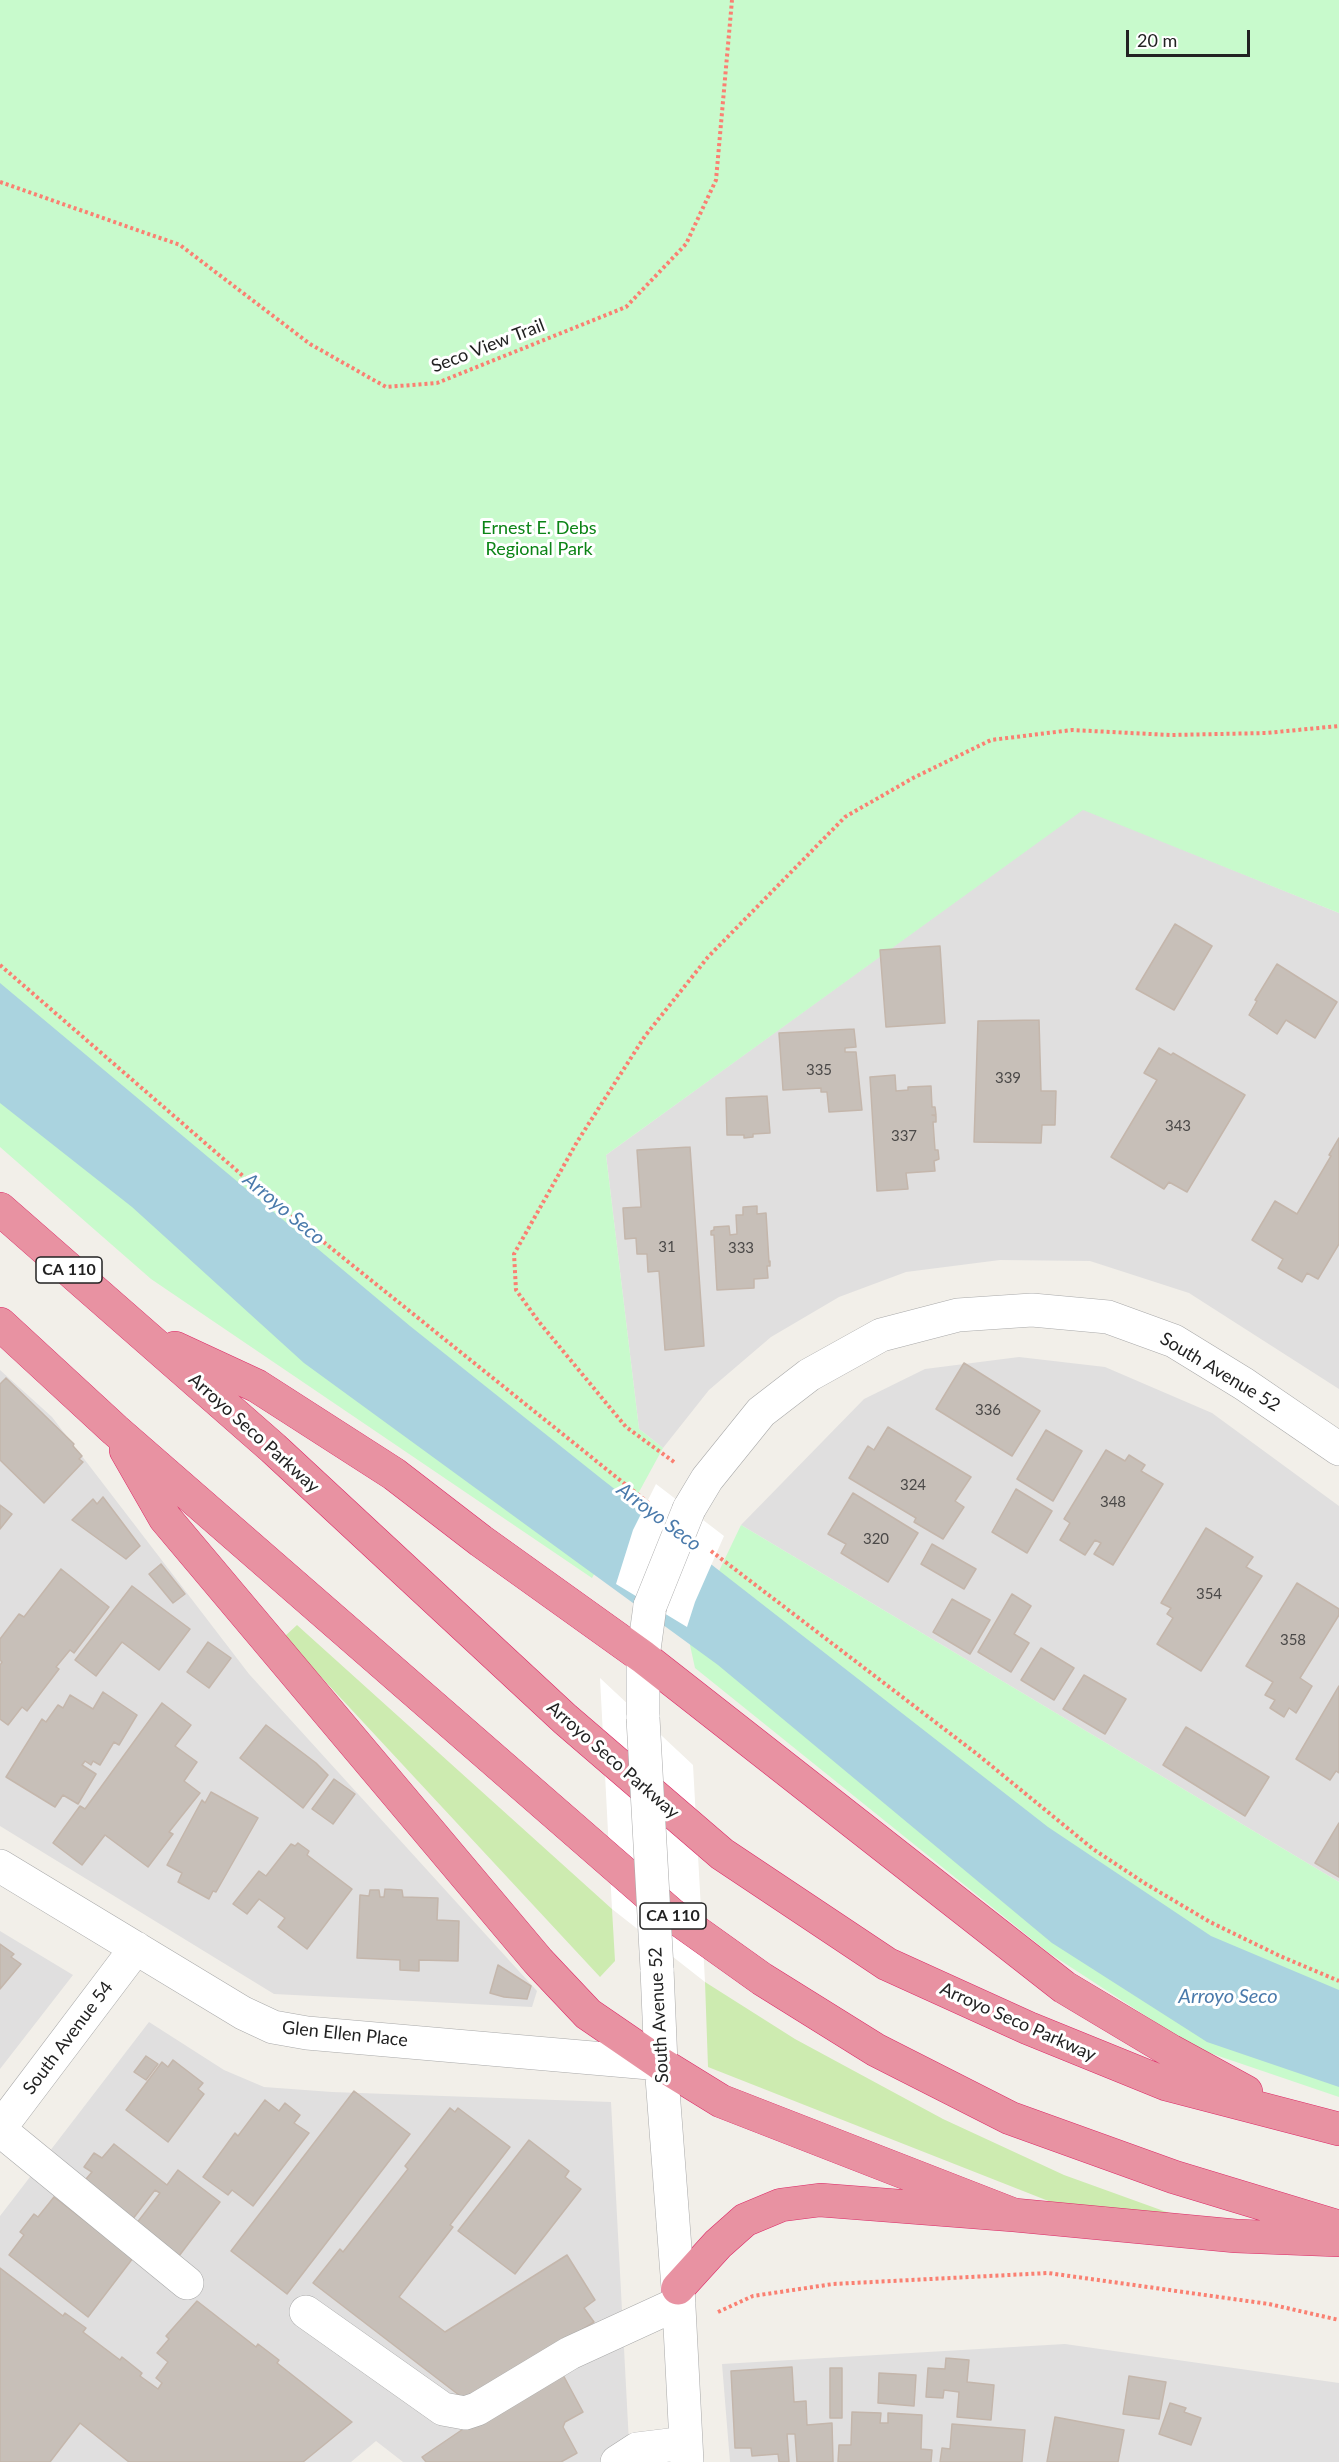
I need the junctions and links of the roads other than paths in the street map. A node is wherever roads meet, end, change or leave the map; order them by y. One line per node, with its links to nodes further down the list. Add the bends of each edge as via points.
1 (0, 1209): 3 (highway, Arroyo Seco Parkway / CA 110)
2 (0, 1324): 4 (highway, CA 110)
3 (139, 1331): 6 (highway, via 257,1386 394,1474); 10 (highway, Arroyo Seco Parkway / CA 110, via 273,1448 565,1719 722,1854 887,1964 1028,2028 1166,2084)
4 (115, 1430): 9 (highway, via 165,1518 538,1961 588,2014); 14 (highway, CA 110, via 671,1914 762,1979 876,2050 1010,2118 1174,2177)
5 (1339, 1449): 6 (street, South Avenue 52, bridge, via 1244,1383 1174,1341 1108,1317 1032,1310 958,1315 881,1335 809,1375 761,1412 707,1479 689,1509 650,1606)
6 (643, 1657): 9 (street, South Avenue 52, bridge); 10 (highway, via 1064,1987 1171,2051)
7 (0, 1866): 8 (street, Glen Ellen Place)
8 (136, 1948): 9 (street, Glen Ellen Place, via 243,2013 273,2026 307,2033); 11 (street, South Avenue 54)
9 (661, 2064): 13 (highway, via 721,2101); 17 (street, South Avenue 52)
10 (1296, 2118): 12 (highway, Arroyo Seco Parkway / CA 110)
11 (0, 2129): 16 (street)
12 (1339, 2129)
13 (1014, 2215): 15 (highway, via 1236,2236); 17 (highway, via 820,2200 781,2205 745,2220 718,2244)
14 (1339, 2227)
15 (1339, 2240)
16 (187, 2283)
17 (679, 2307): 18 (street, via 570,2353 465,2413 443,2409); 19 (street, South Avenue 52)
18 (306, 2312)
19 (686, 2452): 20 (street, via 638,2449)
20 (617, 2462)

